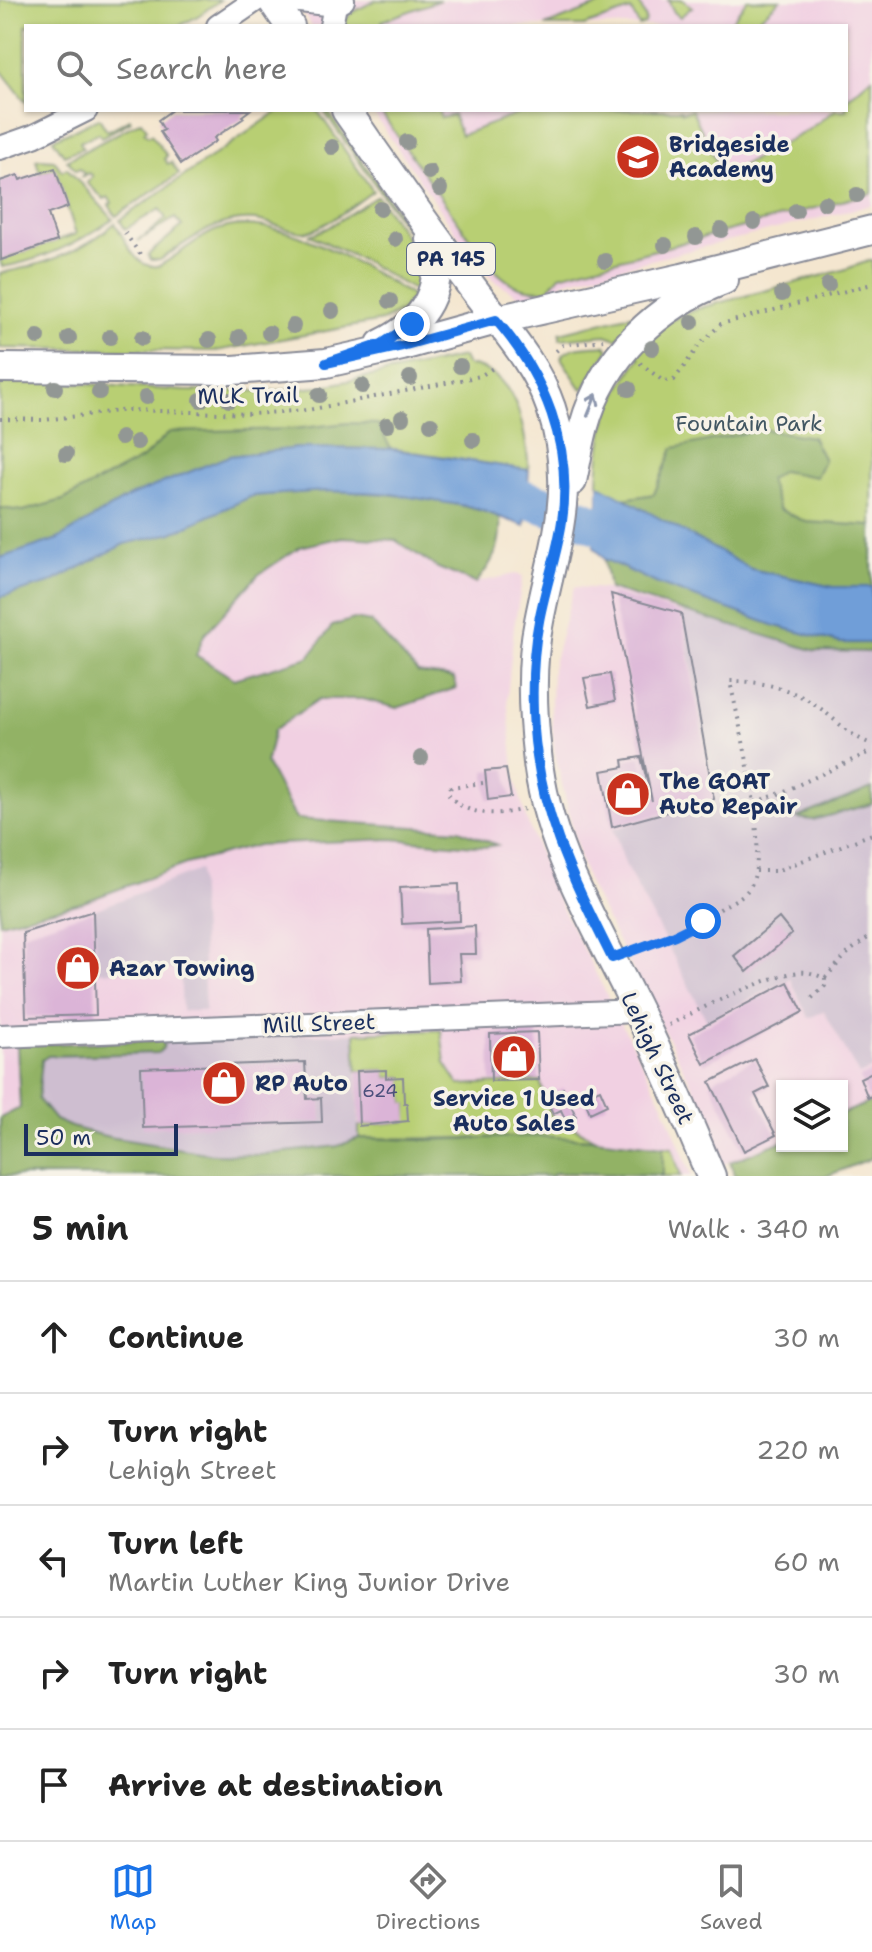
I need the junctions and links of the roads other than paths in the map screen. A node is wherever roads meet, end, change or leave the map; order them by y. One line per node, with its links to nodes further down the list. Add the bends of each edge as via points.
1 (256, 0): 5 (street)
2 (272, 0): 6 (main road)
3 (291, 0): 4 (street)
4 (336, 10)
5 (221, 24)
6 (289, 24)
7 (82, 112): 9 (street)
8 (347, 112): 10 (main road, Lehigh Street / PA 145)
9 (0, 148)
10 (405, 197): 13 (main road, Lehigh Street / PA 145); 14 (main road, via 436,254 434,290 399,335)
11 (872, 230): 12 (main road)
12 (830, 242): 13 (main road); 16 (main road, one-way to 12, via 584,424 607,372 645,327 703,288)
13 (496, 320): 14 (main road); 16 (main road, Lehigh Street / PA 145, via 527,359 550,406)
14 (326, 363): 15 (main road, via 233,370)
15 (0, 368)
16 (569, 479): 17 (main road, Lehigh Street / PA 145, via 538,623 533,683 537,758 558,845)
17 (643, 1023): 18 (street, Mill Street); 19 (main road, Lehigh Street / PA 145)
18 (0, 1036)
19 (711, 1176)

